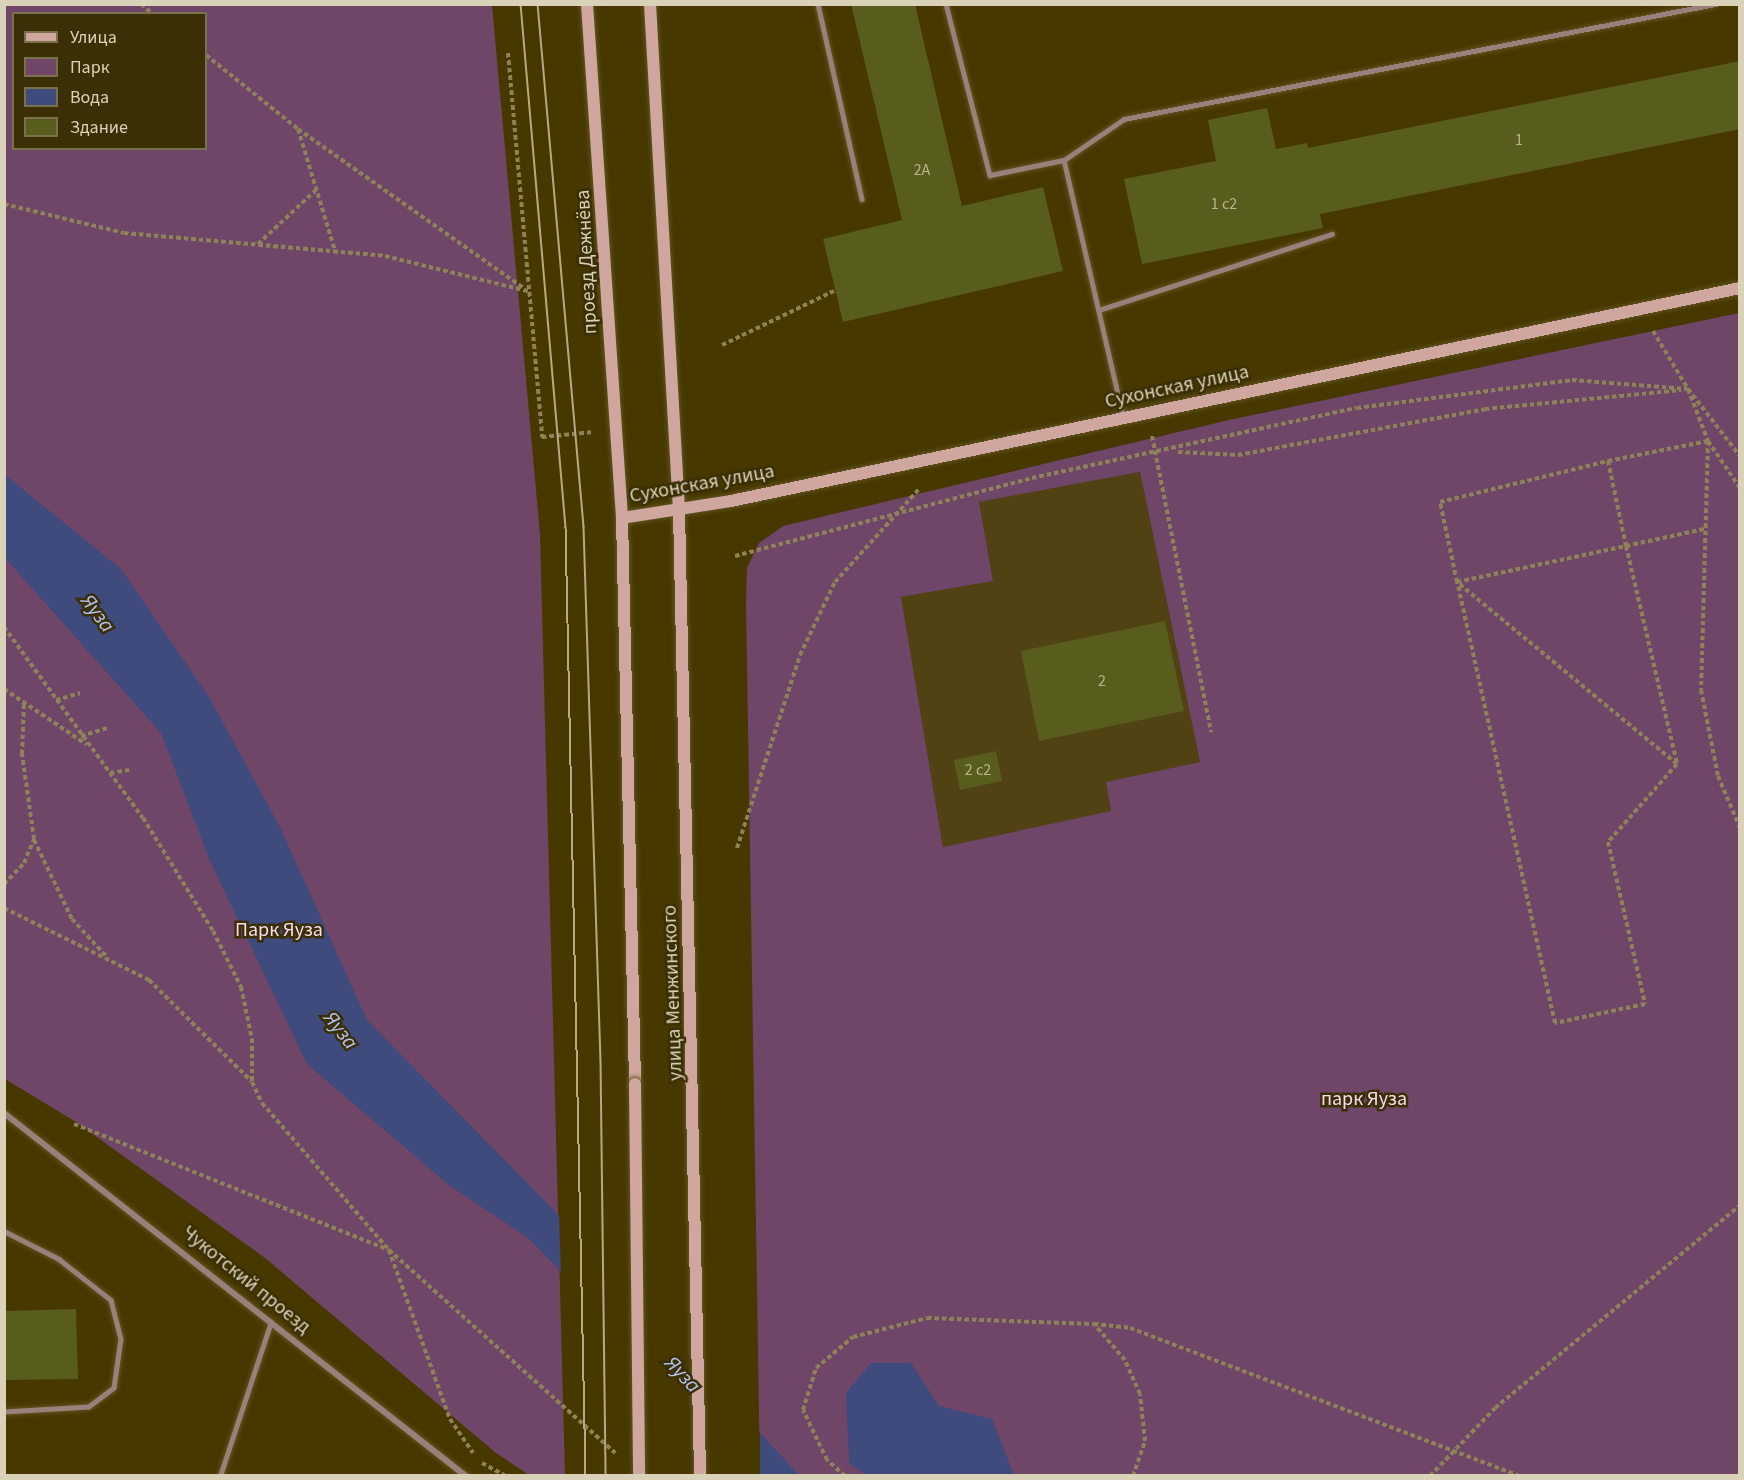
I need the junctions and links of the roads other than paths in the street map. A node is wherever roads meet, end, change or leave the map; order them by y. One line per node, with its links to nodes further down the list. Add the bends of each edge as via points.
1 (587, 4): 13 (main road, проезд Дежнёва)
2 (650, 4): 12 (main road)
3 (818, 4): 7 (lane)
4 (946, 4): 6 (lane, via 990,175)
5 (1715, 4): 6 (lane, via 1124,118)
6 (1064, 160): 10 (lane)
7 (862, 199)
8 (1332, 234): 10 (lane)
9 (1740, 288): 11 (main road, Сухонская улица)
10 (1099, 310): 11 (lane)
11 (1124, 419): 12 (main road, Сухонская улица)
12 (679, 510): 13 (main road, Сухонская улица); 21 (main road, улица Менжинского, via 696,1126)
13 (622, 518): 20 (main road, улица Менжинского, bridge)
14 (4, 1113): 16 (street, Чукотский проезд)
15 (4, 1231): 17 (lane, via 59,1259 111,1300 121,1339 114,1388 89,1407)
16 (270, 1322): 18 (lane); 19 (street, Чукотский проезд)
17 (4, 1412)
18 (220, 1476)
19 (466, 1476)
20 (639, 1476)
21 (700, 1476)

